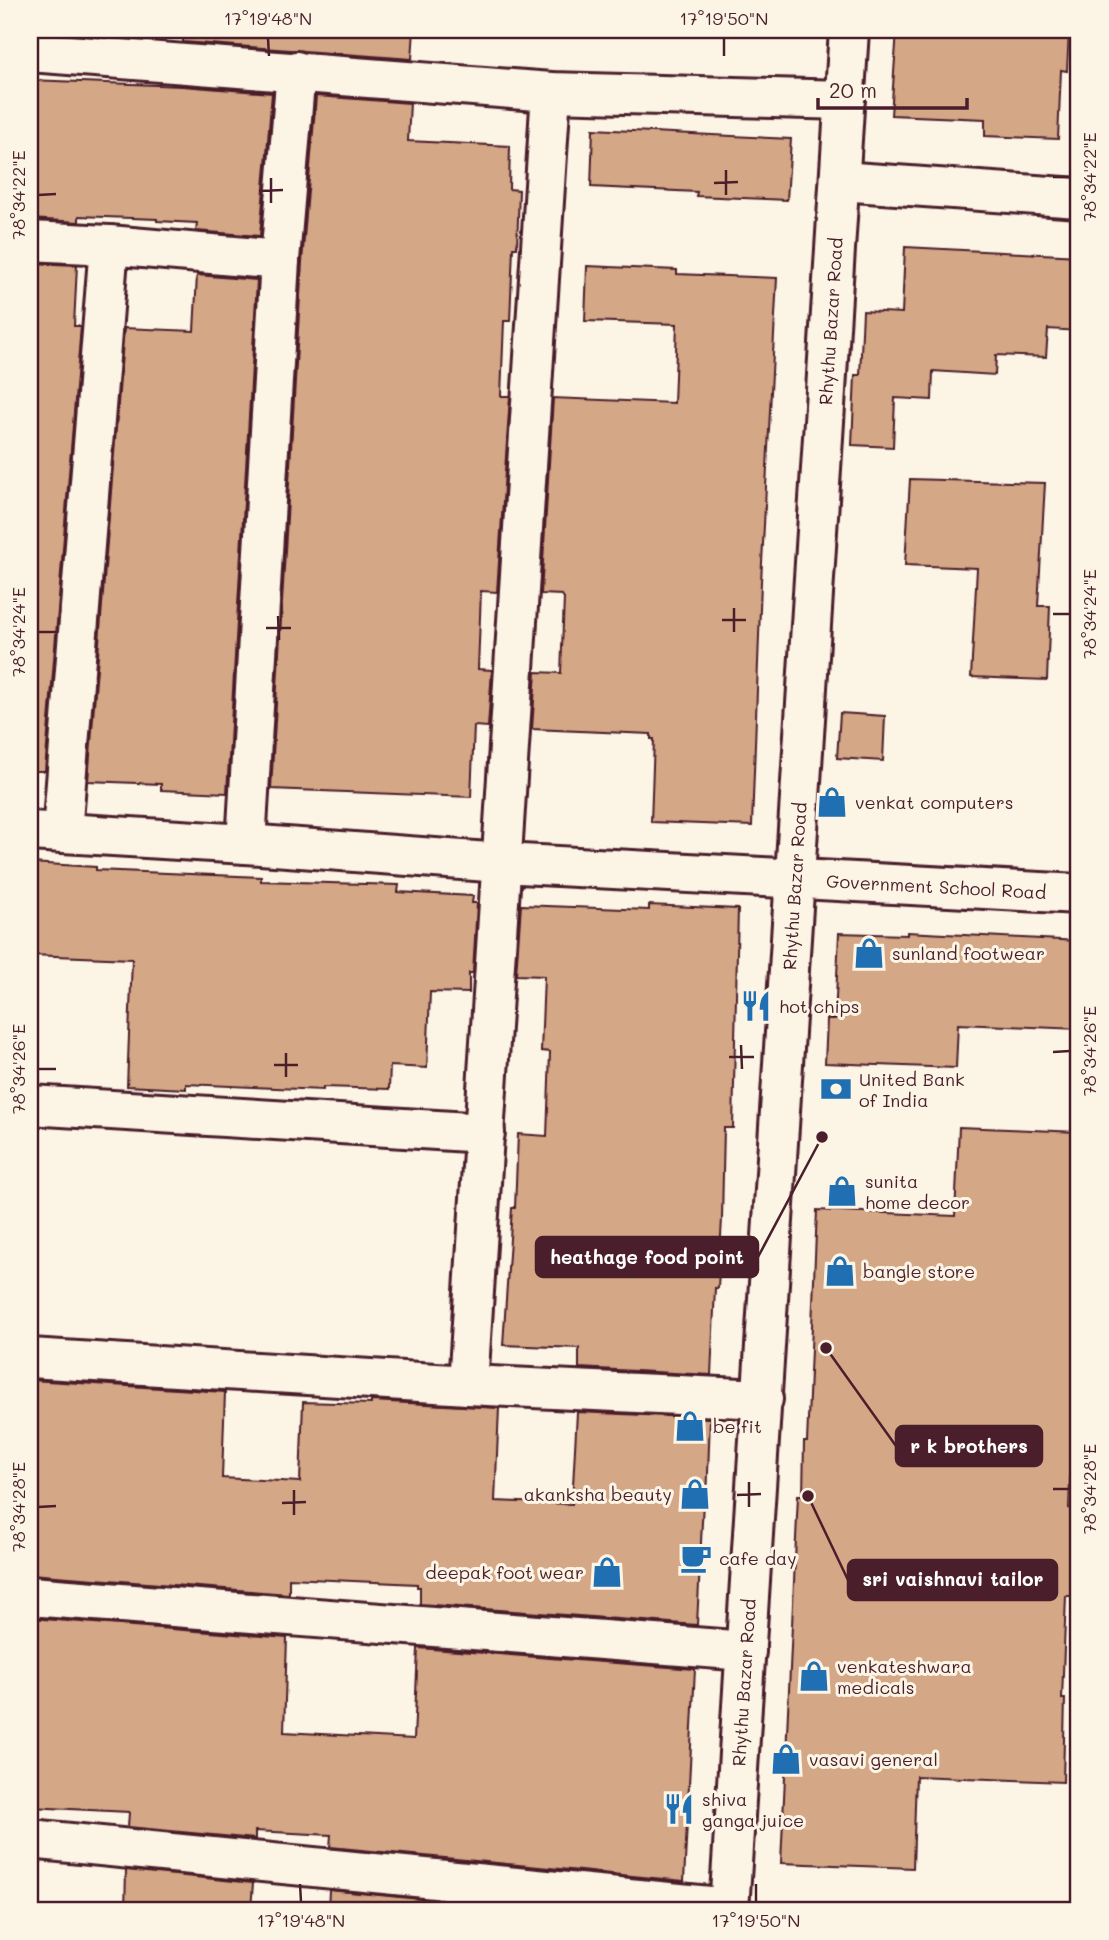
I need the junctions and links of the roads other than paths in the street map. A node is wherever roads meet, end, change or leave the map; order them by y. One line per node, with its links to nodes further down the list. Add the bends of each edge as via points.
1 (849, 30): 5 (street, Rhythu Bazar Road)
2 (30, 52): 3 (street)
3 (296, 71): 4 (street); 10 (street)
4 (551, 92): 5 (street); 13 (street)
5 (845, 100): 6 (street, Rhythu Bazar Road)
6 (840, 181): 7 (street); 14 (street, Rhythu Bazar Road)
7 (1079, 198)
8 (30, 241): 9 (street)
9 (109, 245): 10 (street); 11 (street)
10 (280, 260): 12 (street)
11 (46, 832): 12 (street, Government School Road)
12 (246, 844): 13 (street, Government School Road)
13 (502, 863): 14 (street, Government School Road); 17 (street)
14 (795, 878): 15 (street, Government School Road); 20 (street, Rhythu Bazar Road)
15 (1079, 894)
16 (30, 1105): 17 (street)
17 (485, 1133): 19 (street)
18 (30, 1358): 19 (street)
19 (468, 1385): 20 (street)
20 (762, 1399): 22 (street, Rhythu Bazar Road)
21 (30, 1595): 22 (street)
22 (746, 1651): 24 (street, Rhythu Bazar Road)
23 (30, 1839): 24 (street)
24 (730, 1909)

